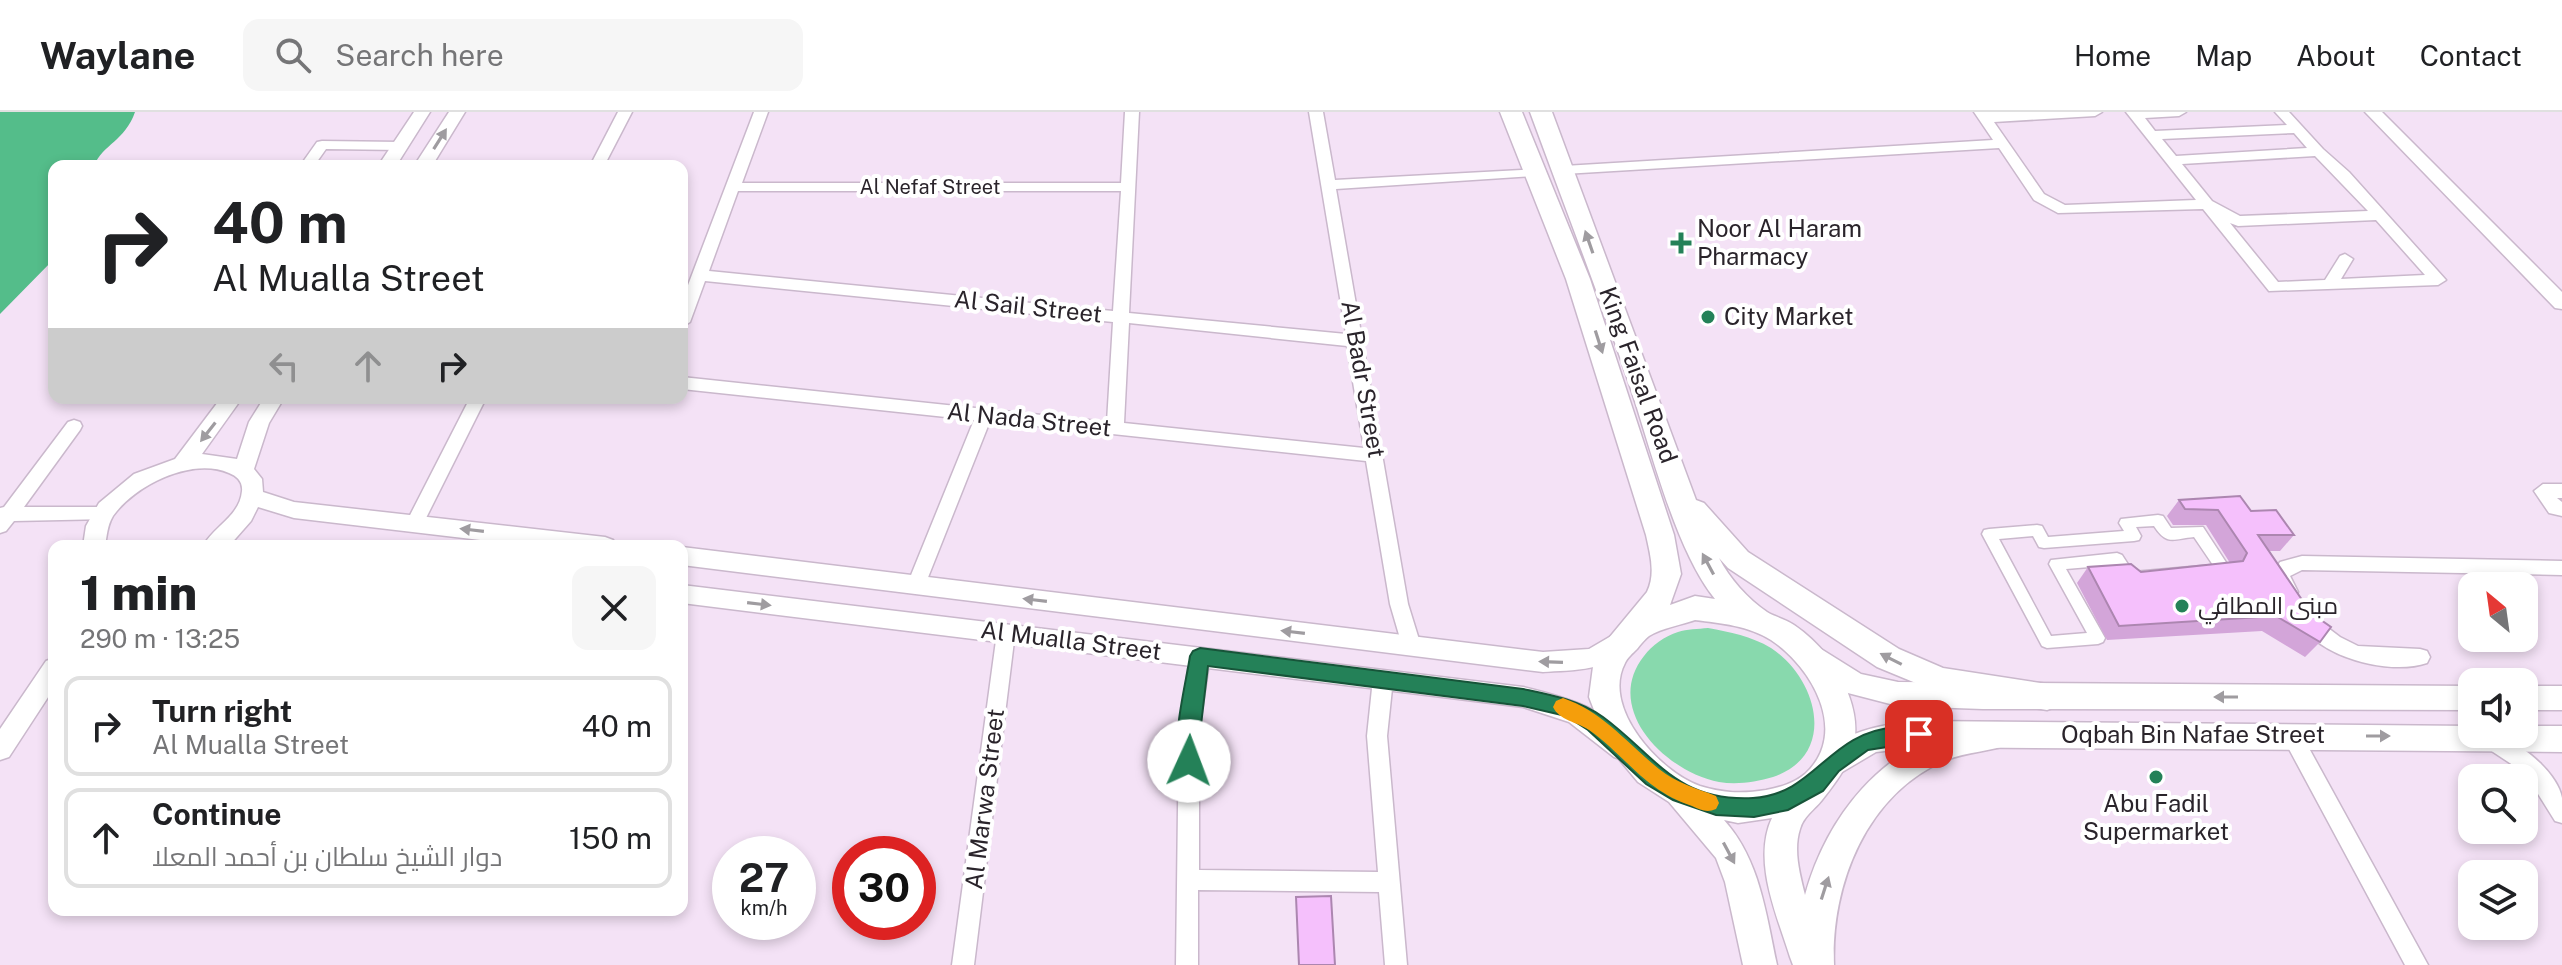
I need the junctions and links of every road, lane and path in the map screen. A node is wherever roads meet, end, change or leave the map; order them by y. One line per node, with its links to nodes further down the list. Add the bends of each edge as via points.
1 (422, 112): 20 (street)
2 (457, 112): 24 (street, one-way to 2)
3 (625, 112): 25 (street)
4 (761, 112): 30 (street)
5 (1132, 112): 31 (street)
6 (1316, 112): 29 (street, Al Badr Street)
7 (1511, 112): 28 (main road, King Faisal Road)
8 (1541, 112): 27 (main road, King Faisal Road)
9 (2095, 112): 13 (street)
10 (2179, 112): 14 (street)
11 (2282, 112): 17 (street)
12 (2373, 112): 37 (street)
13 (2073, 113): 15 (street)
14 (2134, 113): 18 (street)
15 (2024, 114): 16 (street)
16 (1983, 115): 19 (street)
17 (2297, 129): 18 (street); 21 (street)
18 (2152, 135): 26 (street)
19 (2003, 144): 27 (street); 32 (street, via 2039,197 2063,210)
20 (401, 146): 22 (street, via 322,145); 23 (street)
21 (2318, 152): 26 (street); 33 (street)
22 (311, 160)
23 (391, 160)
24 (427, 160)
25 (600, 160)
26 (2172, 160): 32 (street)
27 (1564, 170): 51 (main road, King Faisal Road, one-way to 27)
28 (1533, 172): 29 (street); 66 (main road, King Faisal Road, one-way to 66, via 1578,279 1669,571 1664,594)
29 (1328, 185): 40 (street, Al Badr Street)
30 (733, 187): 31 (street, Al Nefaf Street); 35 (street)
31 (1128, 187): 39 (street)
32 (2207, 204): 33 (street, via 2238,221); 36 (street, via 2274,287)
33 (2380, 215): 36 (street, via 2438,280)
34 (2345, 259): 36 (street)
35 (700, 275): 38 (street); 39 (street, Al Sail Street)
36 (2330, 285)
37 (2562, 303)
38 (688, 306)
39 (1121, 317): 40 (street, Al Sail Street); 47 (street)
40 (1356, 341): 48 (street, Al Badr Street)
41 (688, 384): 45 (street, Al Nada Street)
42 (228, 404): 49 (street, one-way to 49)
43 (270, 404): 50 (street)
44 (475, 404): 57 (street)
45 (984, 415): 47 (street, Al Nada Street); 63 (street)
46 (74, 426): 56 (street)
47 (1115, 429): 48 (street, Al Nada Street)
48 (1376, 456): 69 (street, Al Badr Street, via 1399,604)
49 (182, 465): 50 (street, via 227,463); 55 (street, via 137,484)
50 (243, 471): 53 (street, via 252,482)
51 (1680, 489): 65 (main road, King Faisal Road, one-way to 51, via 1714,577); 75 (main road, one-way to 51, via 1940,680 1888,658 1738,560)
52 (2562, 491): 54 (street, via 2543,491 2555,508)
53 (253, 497): 57 (street, via 294,510); 59 (street, via 246,514)
54 (2562, 509)
55 (103, 514): 56 (street); 58 (street)
56 (3, 518)
57 (415, 523): 60 (street, one-way to 57)
58 (94, 540)
59 (221, 540)
60 (555, 540)
61 (688, 557): 63 (street, Al Mualla Street)
62 (2562, 568): 72 (street, via 2302,563 2286,567 2280,576 2303,615 2339,649 2371,658)
63 (916, 585): 69 (street, Al Mualla Street, one-way to 63)
64 (688, 595): 67 (street, Al Mualla Street, one-way to 67)
65 (1760, 621): 66 (main road, via 1695,608 1664,613); 70 (main road)
66 (1630, 632): 69 (street, Al Mualla Street, one-way to 69, via 1593,658 1570,662); 87 (main road, via 1607,664 1603,695 1612,727)
67 (1006, 633): 71 (street, Al Mualla Street); 96 (street, Al Marwa Street)
68 (2047, 642): 68 (street, via 1989,534 2037,530 2044,543 2134,536 2126,523 2158,520 2167,534 2198,531 2224,570 2129,578 2117,559 2056,564 2098,638)
69 (1411, 646)
70 (1800, 646): 75 (main road, Oqbah Bin Nafae Street, via 1854,684 1898,694); 90 (main road, via 1824,673 1839,704 1842,735)
71 (1200, 656): 74 (street, Al Mualla Street); 94 (street, via 1189,731)
72 (2420, 657)
73 (48, 677): 86 (street)
74 (1383, 679): 87 (street, Al Mualla Street, via 1523,697 1570,709 1596,723); 95 (street, via 1377,736)
75 (2047, 697): 76 (main road, Oqbah Bin Nafae Street, one-way to 75)
76 (2263, 697): 77 (main road, Oqbah Bin Nafae Street); 81 (main road)
77 (2458, 698)
78 (2538, 698): 79 (main road)
79 (2562, 698)
80 (2001, 734): 81 (main road, Oqbah Bin Nafae Street); 90 (main road, Oqbah Bin Nafae Street, via 1883,737 1861,743); 101 (main road, one-way to 80, via 1823,890 1840,849 1868,805 1928,754)
81 (2288, 736): 82 (main road, Oqbah Bin Nafae Street, one-way to 82); 102 (street)
82 (2458, 737)
83 (2538, 738): 84 (main road, Oqbah Bin Nafae Street)
84 (2559, 739): 89 (street, via 2538,750)
85 (2502, 748): 88 (street)
86 (0, 749)
87 (1632, 758): 92 (main road)
88 (2527, 764)
89 (2532, 764)
90 (1824, 775): 92 (main road, via 1788,800 1754,808 1716,805); 100 (main road, via 1791,810 1783,831 1783,871)
91 (2538, 776): 93 (street)
92 (1680, 793): 99 (main road, one-way to 99, via 1729,849 1742,882)
93 (2562, 814)
94 (1188, 880): 95 (street); 97 (street)
95 (1390, 882): 98 (street)
96 (963, 965)
97 (1187, 965)
98 (1396, 965)
99 (1760, 965)
100 (1810, 965)
101 (1817, 965)
102 (2417, 965)

